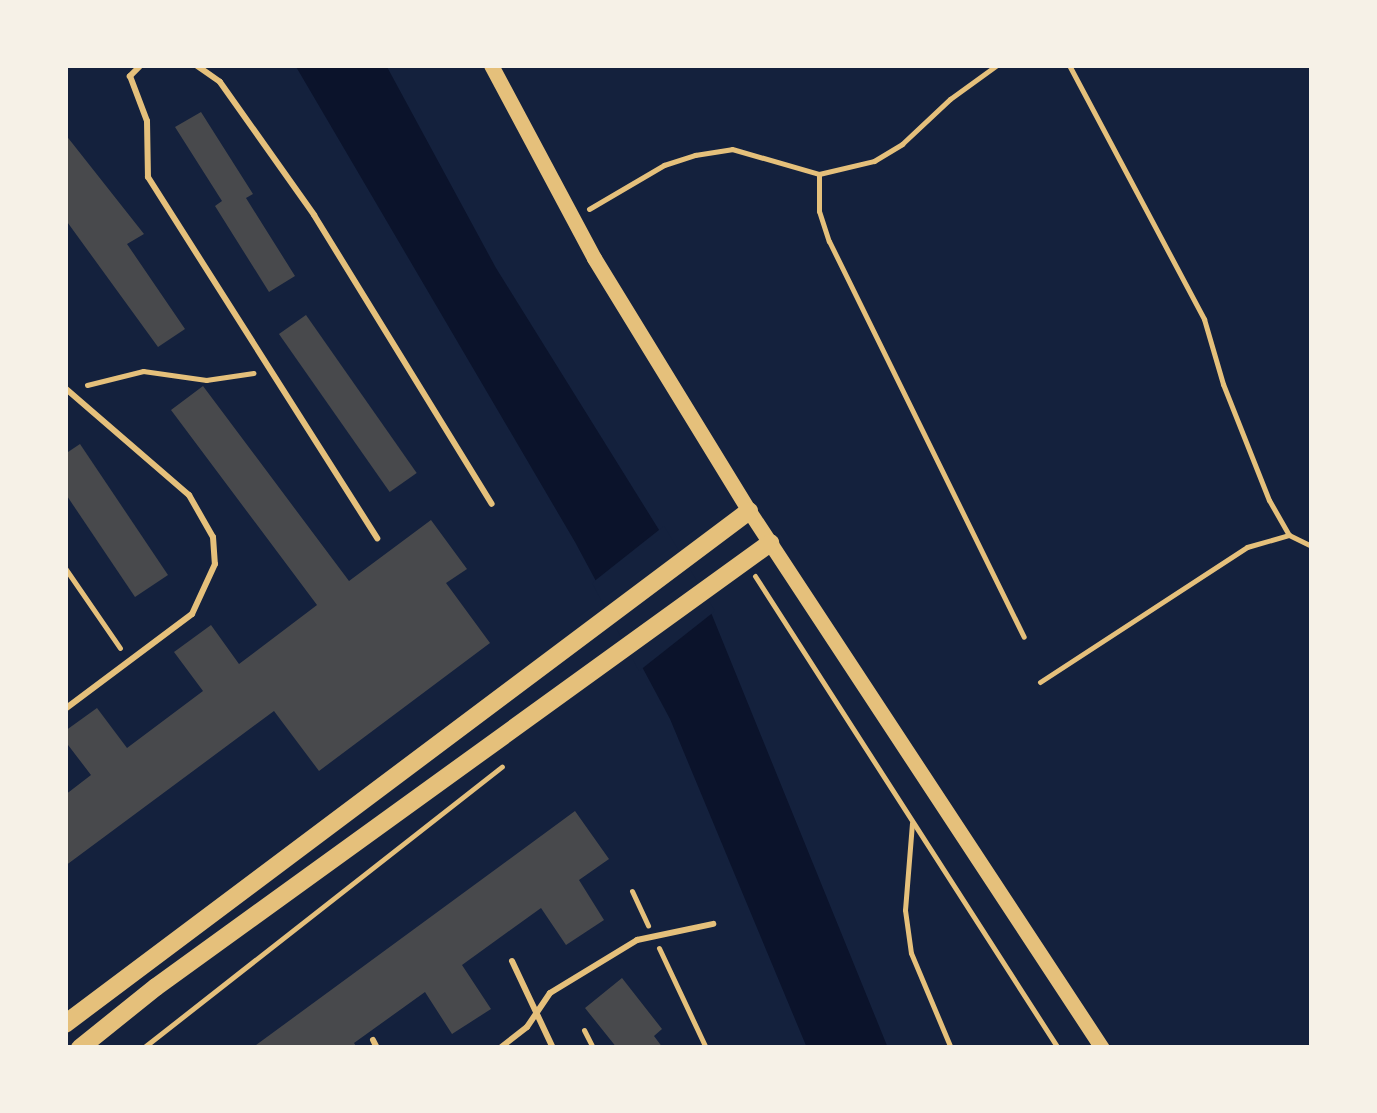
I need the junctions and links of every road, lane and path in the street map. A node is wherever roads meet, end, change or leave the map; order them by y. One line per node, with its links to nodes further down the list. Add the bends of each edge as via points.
1 (141, 65): 8 (lane, via 130,76 147,121 148,177)
2 (196, 65): 10 (lane, via 220,82 314,215)
3 (491, 65): 7 (street)
4 (996, 65): 6 (path, via 902,144 874,161)
5 (1069, 65): 12 (path, via 1204,319 1247,446)
6 (820, 174): 7 (path, via 732,149 695,155 664,165); 18 (path, via 828,241)
7 (573, 218): 11 (street)
8 (270, 369): 9 (path, via 206,380 142,372); 13 (lane)
9 (66, 389): 19 (lane, via 189,495 213,537 216,564 192,614)
10 (492, 504)
11 (749, 511): 14 (street); 29 (main road)
12 (1289, 535): 15 (path); 20 (path, via 1247,547)
13 (377, 538)
14 (770, 543): 16 (main road); 39 (street)
15 (1312, 546)
16 (746, 560): 23 (path); 31 (main road, via 156,986)
17 (65, 568): 19 (path)
18 (1024, 637)
19 (130, 662): 21 (lane)
20 (1040, 682)
21 (65, 709)
22 (504, 765): 32 (path)
23 (912, 820): 37 (path, via 905,910 911,954); 38 (path)
24 (632, 891): 26 (path)
25 (713, 924): 26 (lane)
26 (653, 936): 28 (lane, via 550,993); 36 (path)
27 (512, 962): 28 (lane)
28 (538, 1012): 33 (lane); 34 (lane)
29 (65, 1024)
30 (584, 1030): 35 (path)
31 (80, 1048)
32 (143, 1048)
33 (500, 1048)
34 (554, 1048)
35 (593, 1048)
36 (706, 1048)
37 (951, 1048)
38 (1058, 1048)
39 (1102, 1048)

